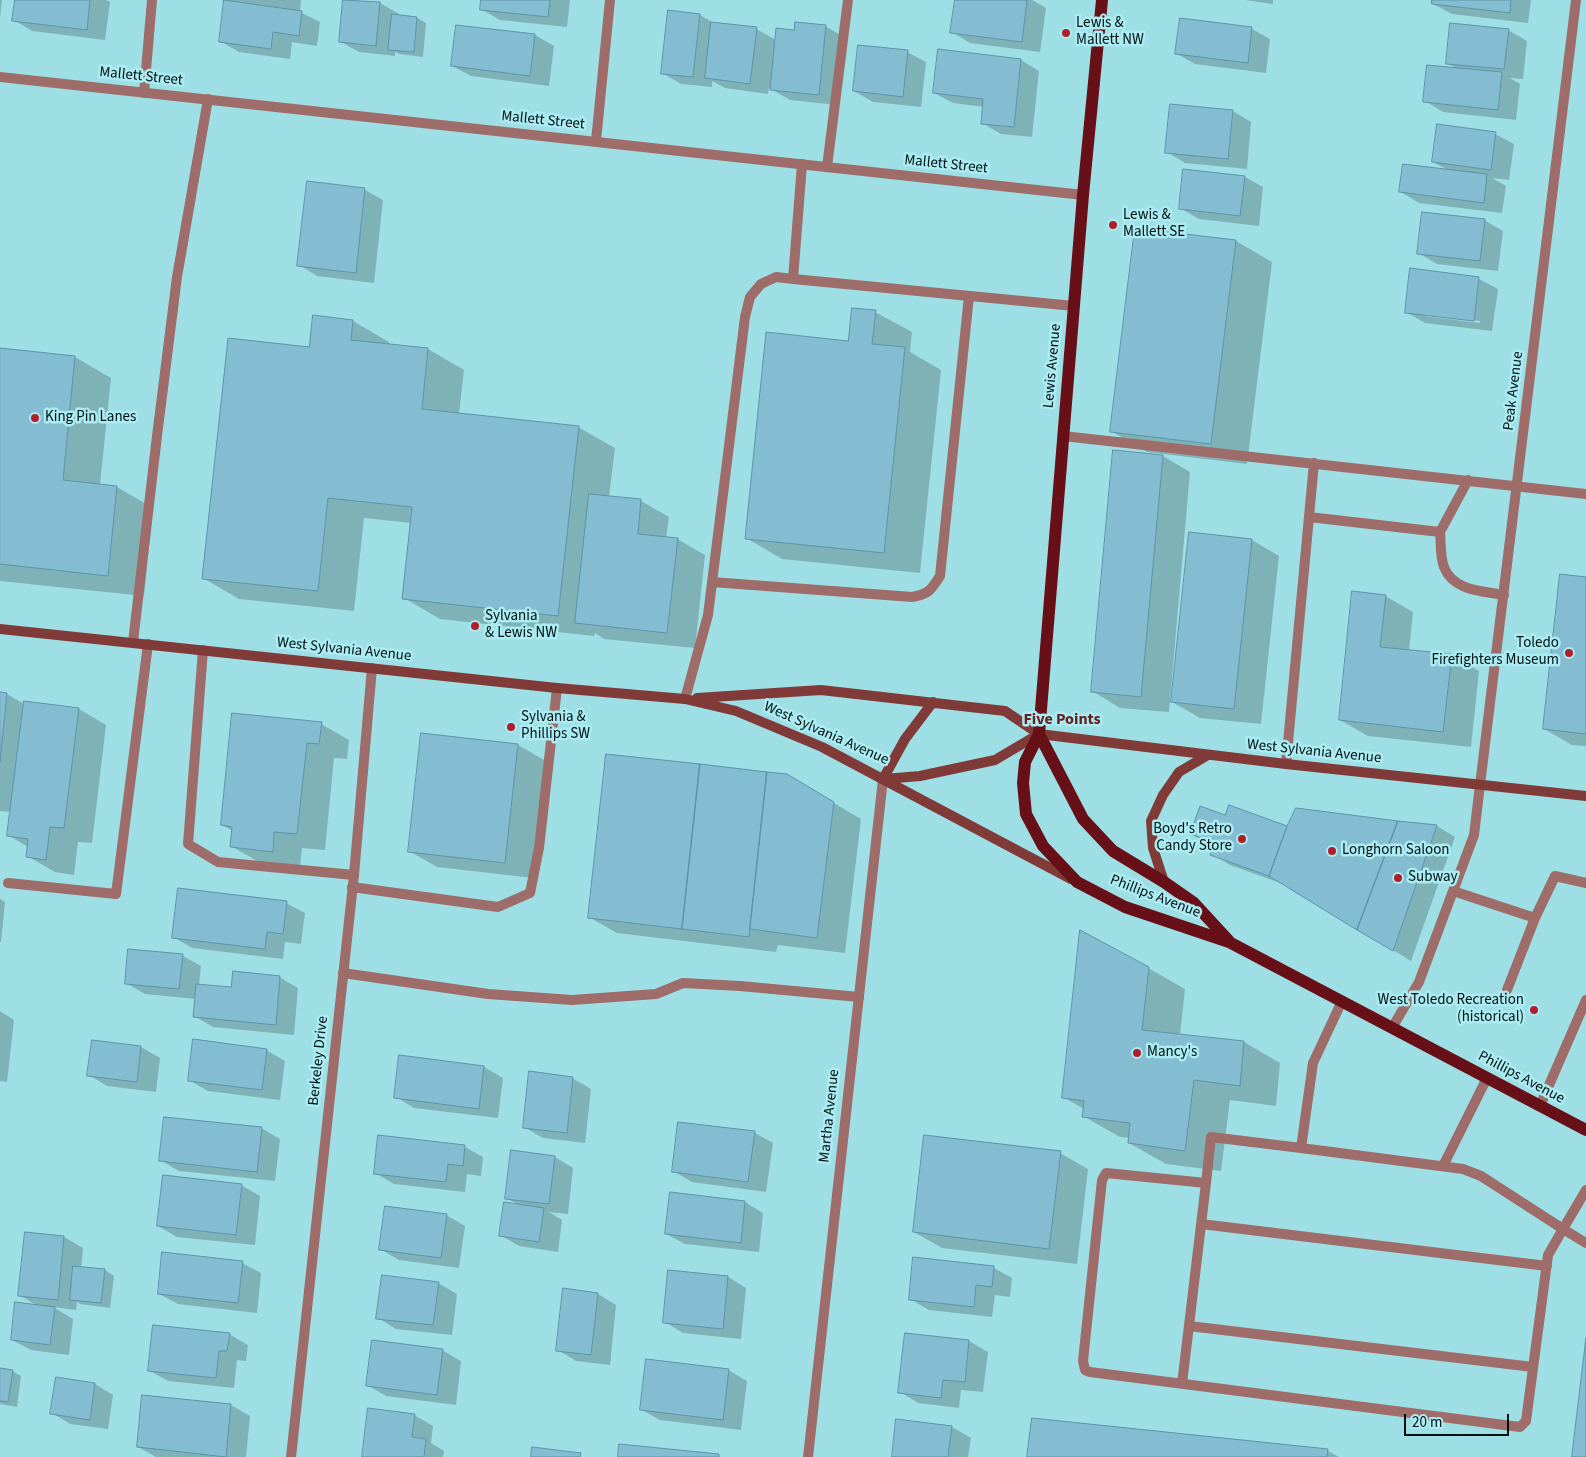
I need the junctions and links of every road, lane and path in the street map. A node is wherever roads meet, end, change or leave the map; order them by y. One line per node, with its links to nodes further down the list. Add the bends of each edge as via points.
1 (152, 0): 7 (street)
2 (610, 0): 9 (street)
3 (848, 0): 11 (street)
4 (1102, 0): 12 (main road, Lewis Avenue)
5 (1576, 0): 19 (street, Peak Avenue)
6 (0, 77): 7 (street, Mallett Street)
7 (144, 93): 8 (street, Mallett Street)
8 (208, 99): 9 (street, Mallett Street); 26 (street, via 176,287)
9 (596, 141): 10 (street, Mallett Street)
10 (802, 164): 11 (street, Mallett Street); 13 (street)
11 (827, 167): 12 (street, Mallett Street)
12 (1083, 194): 15 (main road, Lewis Avenue)
13 (793, 279): 14 (street); 23 (street, via 776,278 761,284 750,297)
14 (969, 296): 15 (street); 23 (street, via 940,576 933,588 926,594 912,597)
15 (1074, 306): 16 (main road, Lewis Avenue)
16 (1063, 436): 17 (street); 33 (main road, Lewis Avenue)
17 (1314, 463): 18 (street); 21 (street)
18 (1468, 480): 19 (street); 22 (street)
19 (1517, 485): 20 (street); 24 (street, Peak Avenue)
20 (1586, 494)
21 (1309, 517): 22 (street); 35 (street)
22 (1440, 532): 24 (street, via 1444,567 1452,580 1464,587)
23 (712, 582): 31 (street, via 708,615)
24 (1504, 595): 37 (street, Peak Avenue)
25 (0, 629): 26 (main road, West Sylvania Avenue)
26 (133, 642): 27 (main road, West Sylvania Avenue)
27 (148, 644): 28 (main road, West Sylvania Avenue); 42 (street, via 116,894)
28 (203, 650): 29 (main road, West Sylvania Avenue); 39 (street, via 188,844 218,862)
29 (372, 668): 30 (main road, West Sylvania Avenue); 39 (street, Berkeley Drive)
30 (557, 688): 31 (main road, West Sylvania Avenue); 44 (street, via 539,848 530,893 498,908)
31 (685, 699): 32 (main road, West Sylvania Avenue, via 821,690); 36 (main road, West Sylvania Avenue, via 736,710 822,747)
32 (933, 702): 33 (main road, West Sylvania Avenue, via 1005,711); 36 (main road)
33 (1039, 734): 34 (main road, West Sylvania Avenue); 36 (main road, West Sylvania Avenue, via 995,760 920,776); 40 (main road, Phillips Avenue, via 1025,762 1026,814 1043,846); 41 (main road, Phillips Avenue, via 1083,819 1113,851)
34 (1208, 755): 35 (main road, West Sylvania Avenue); 41 (main road, via 1180,772 1163,795 1151,821 1153,848)
35 (1286, 764): 37 (main road, West Sylvania Avenue)
36 (883, 779): 40 (main road); 50 (street, Martha Avenue)
37 (1480, 784): 38 (main road, West Sylvania Avenue); 45 (street, Peak Avenue, via 1474,836)
38 (1586, 796)
39 (354, 875): 44 (street, Berkeley Drive)
40 (1076, 882): 47 (main road, Phillips Avenue, via 1125,907)
41 (1164, 882): 47 (main road, Phillips Avenue, via 1194,903)
42 (8, 883)
43 (1586, 883): 46 (street, via 1555,876)
44 (352, 887): 48 (street, Berkeley Drive)
45 (1453, 891): 46 (street); 53 (street, Peak Avenue, via 1419,982)
46 (1536, 918): 49 (street)
47 (1229, 942): 52 (main road, Phillips Avenue)
48 (343, 974): 50 (street, via 488,994 572,1000 656,994 683,983); 68 (street, Berkeley Drive)
49 (1507, 990)
50 (859, 997): 69 (street, Martha Avenue)
51 (1586, 1000): 55 (street)
52 (1342, 1001): 53 (main road, Phillips Avenue); 57 (street, via 1312,1062)
53 (1392, 1028): 54 (main road, Phillips Avenue)
54 (1487, 1078): 55 (main road, Phillips Avenue); 58 (street)
55 (1540, 1106): 56 (main road, Phillips Avenue)
56 (1586, 1130)
57 (1301, 1148): 58 (street); 59 (street, via 1211,1137)
58 (1443, 1166): 62 (street, via 1481,1176)
59 (1206, 1183): 61 (street); 67 (street, via 1111,1173 1106,1173 1102,1180 1083,1366 1090,1372)
60 (1586, 1190): 62 (street)
61 (1201, 1224): 64 (street); 65 (street)
62 (1563, 1228): 63 (street); 64 (street, via 1548,1255)
63 (1586, 1243)
64 (1546, 1266): 66 (street)
65 (1189, 1326): 66 (street); 67 (street)
66 (1533, 1367): 67 (street, via 1526,1421 1524,1426 1516,1428)
67 (1182, 1384)
68 (291, 1457)
69 (808, 1457)

